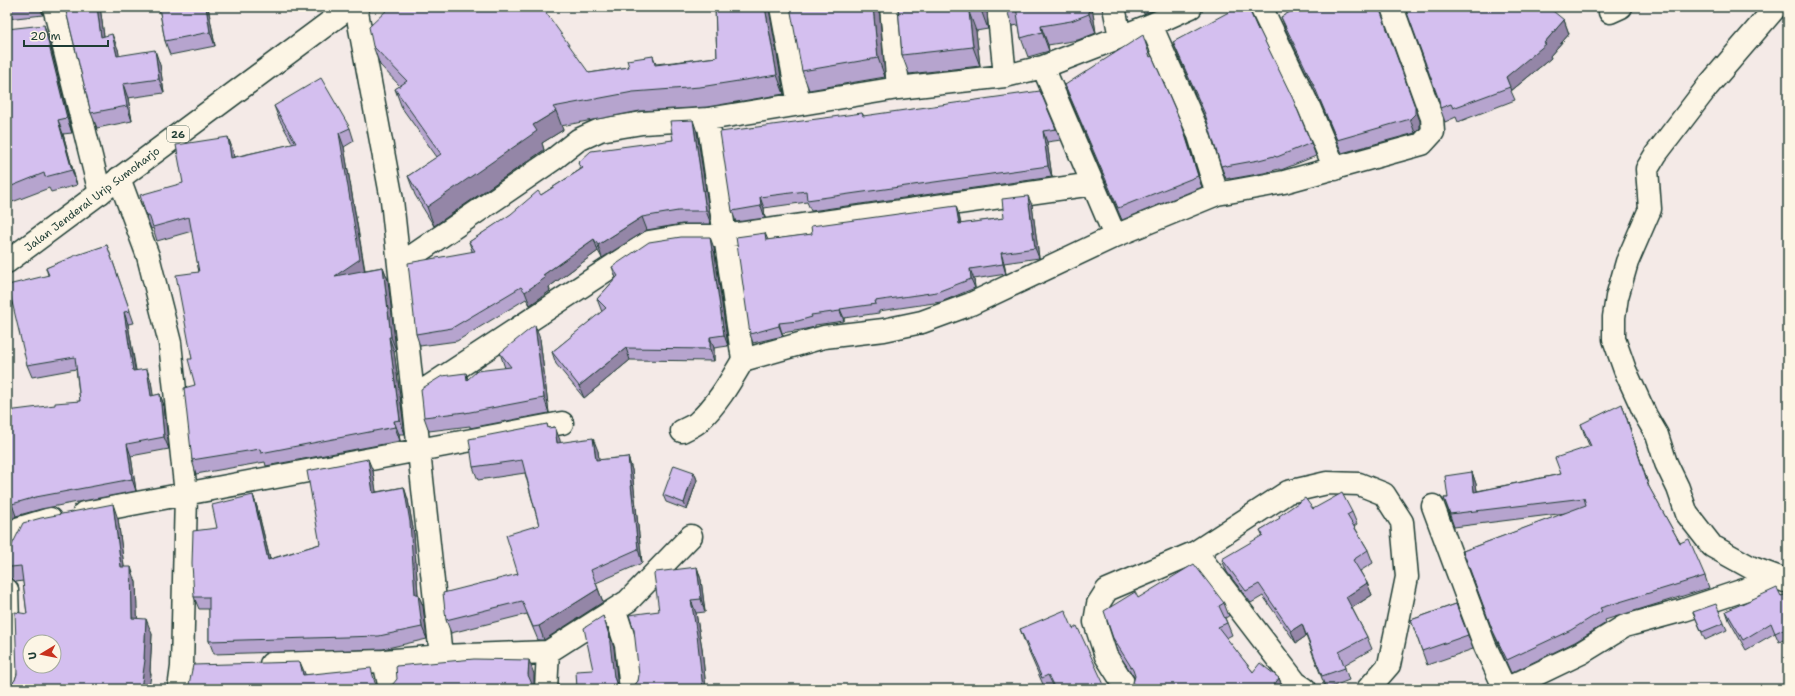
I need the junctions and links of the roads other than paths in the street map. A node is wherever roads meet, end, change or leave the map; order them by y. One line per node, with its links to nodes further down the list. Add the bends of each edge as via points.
1 (350, 7): 21 (main road, Jalan Jenderal Urip Sumoharjo / 26)
2 (356, 7): 28 (main road, via 392,200)
3 (782, 7): 18 (main road)
4 (891, 7): 17 (main road)
5 (998, 7): 16 (main road)
6 (1114, 7): 14 (main road)
7 (1191, 7): 12 (main road)
8 (1261, 7): 20 (main road, via 1310,107)
9 (1392, 7): 20 (main road, via 1432,118 1433,132 1422,144)
10 (1776, 7): 39 (main road, via 1708,86 1647,168 1650,209 1627,262 1617,297 1614,340 1625,370 1657,435 1686,514 1712,546 1750,567)
11 (56, 16): 13 (main road); 23 (main road)
12 (1151, 25): 14 (main road); 24 (main road, via 1198,132)
13 (36, 29)
14 (1120, 37): 15 (main road)
15 (1043, 67): 16 (main road); 22 (main road)
16 (1005, 76): 17 (main road)
17 (898, 88): 18 (main road)
18 (799, 104): 19 (main road)
19 (708, 119): 25 (main road); 28 (main road, via 600,130 578,140)
20 (1335, 169): 24 (main road, via 1284,182)
21 (119, 178): 23 (main road, Jalan Jenderal Urip Sumoharjo / 26); 34 (main road, via 148,256 170,343)
22 (1093, 184): 25 (main road); 26 (main road)
23 (100, 192): 27 (main road, Jalan Jenderal Urip Sumoharjo / 26)
24 (1217, 194): 26 (main road)
25 (724, 236): 29 (main road); 30 (main road, via 684,236 649,242)
26 (1115, 236): 29 (main road, via 971,304 922,322 884,330 824,337)
27 (7, 262)
28 (399, 265): 30 (main road)
29 (743, 360): 32 (main road, via 713,405 698,422)
30 (413, 397): 33 (main road)
31 (562, 423): 33 (main road)
32 (682, 432)
33 (419, 450): 34 (main road); 43 (main road)
34 (186, 494): 38 (main road, via 43,520 20,528); 47 (main road)
35 (1433, 506): 56 (main road, via 1485,646)
36 (691, 536): 41 (main road, via 628,601)
37 (1196, 552): 53 (main road, via 1107,590 1098,604 1095,622 1106,656); 54 (main road, via 1296,683); 55 (main road, via 1288,492 1335,483 1359,484 1384,494 1402,522 1407,578 1388,665)
38 (7, 554)
39 (1784, 580): 56 (main road, via 1625,626 1582,653)
40 (7, 590): 48 (main road)
41 (615, 611): 42 (main road); 52 (main road, via 626,645)
42 (548, 652): 43 (main road); 51 (main road)
43 (441, 656): 44 (main road)
44 (384, 661): 45 (main road); 50 (main road)
45 (252, 665)
46 (205, 666): 47 (main road)
47 (182, 667): 49 (main road)
48 (10, 689)
49 (179, 689)
50 (390, 689)
51 (546, 689)
52 (631, 689)
53 (1127, 689)
54 (1304, 689)
55 (1368, 689)
56 (1506, 689)

